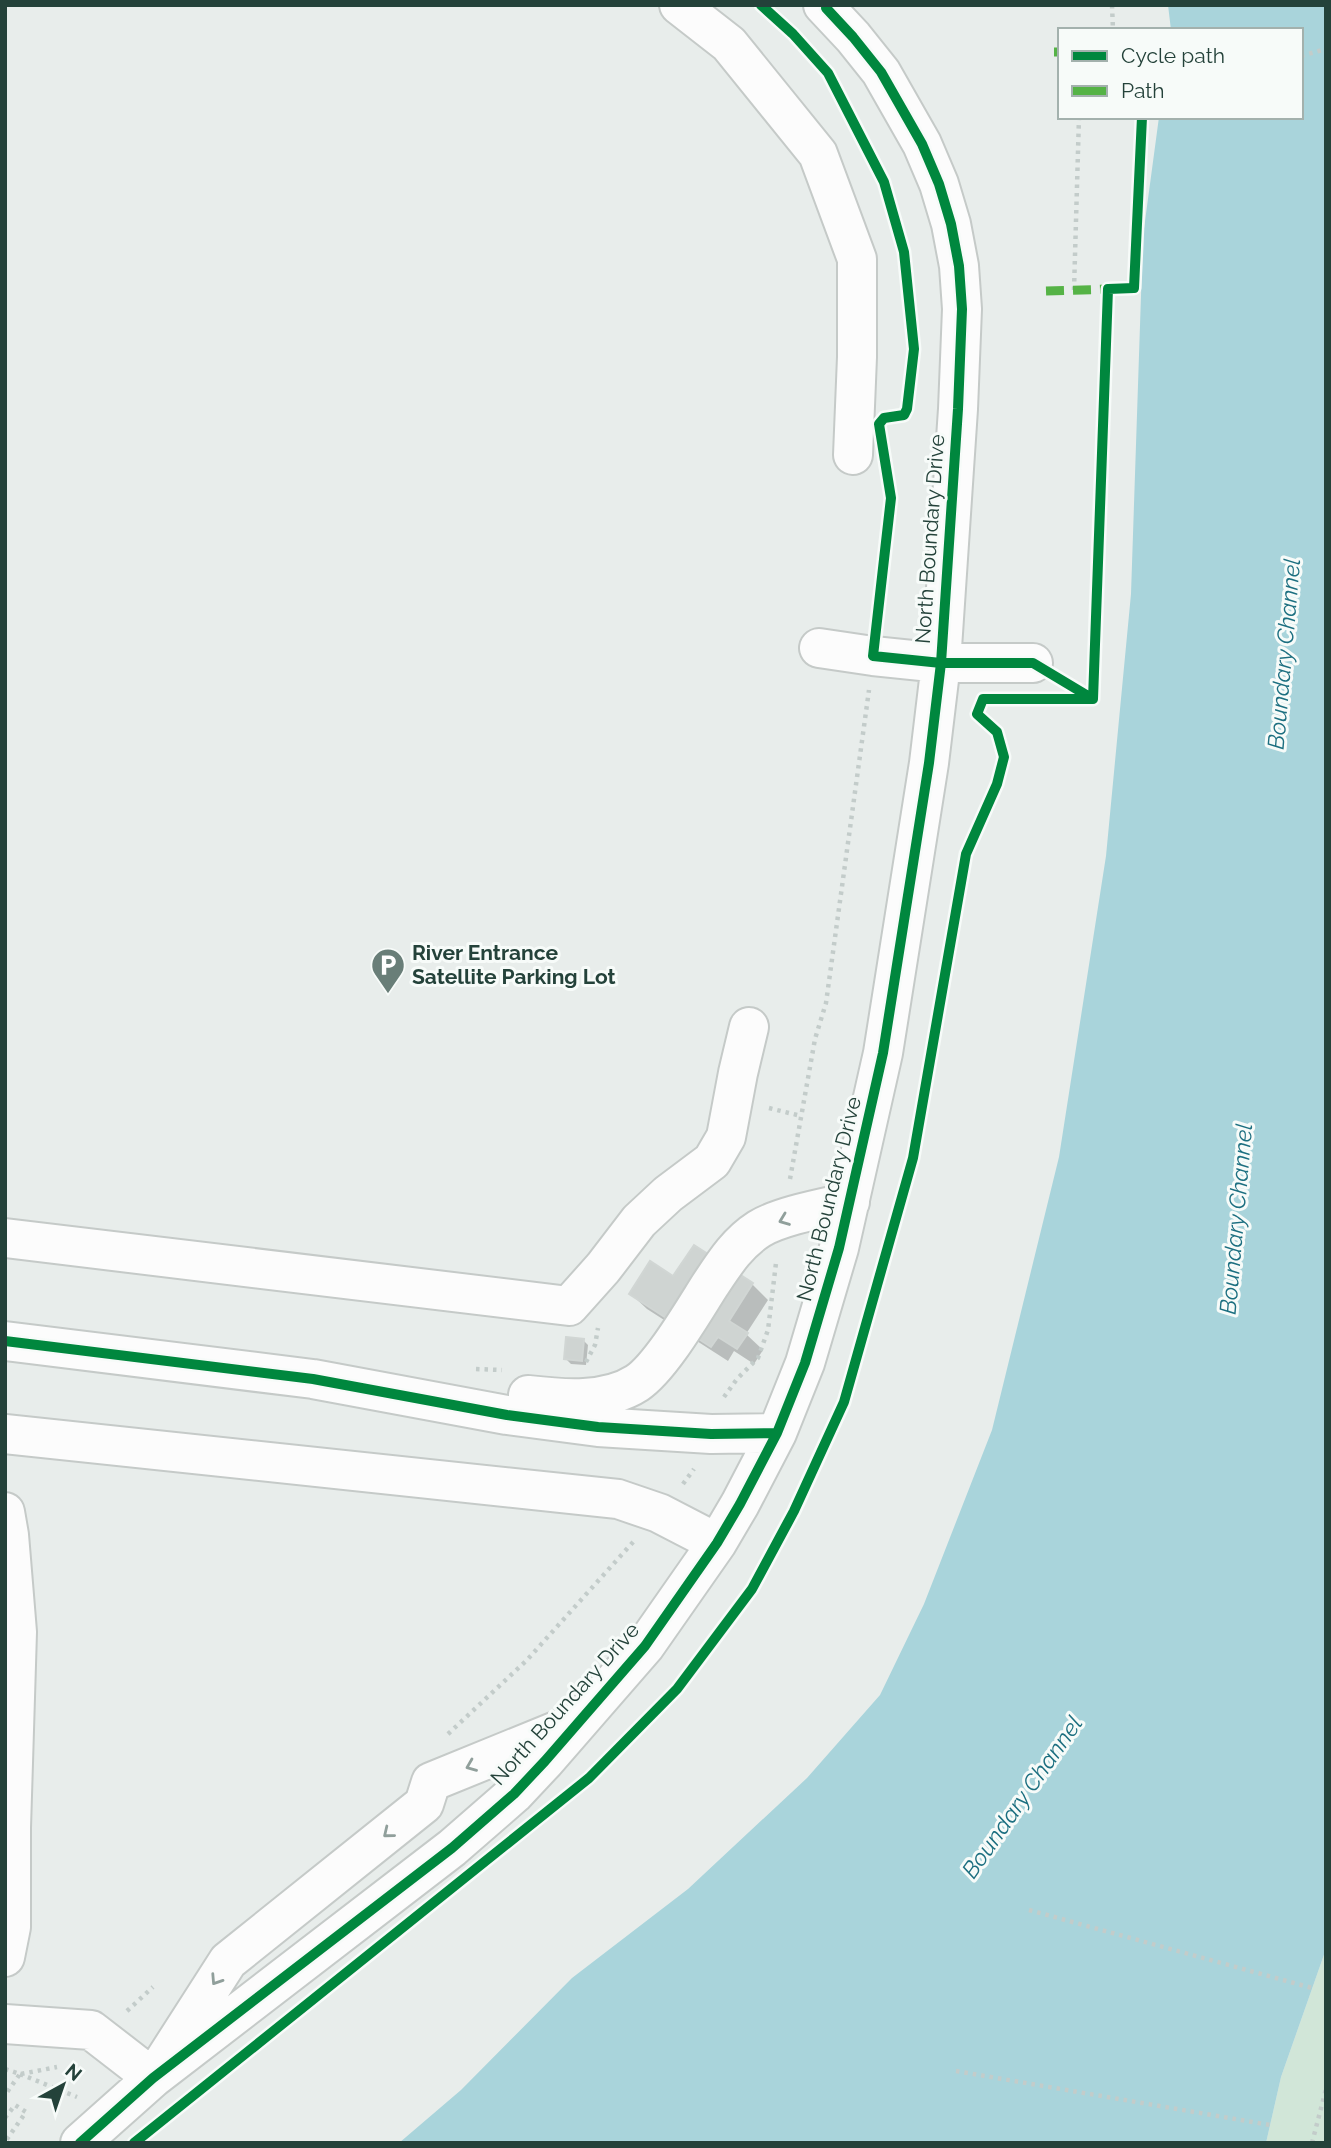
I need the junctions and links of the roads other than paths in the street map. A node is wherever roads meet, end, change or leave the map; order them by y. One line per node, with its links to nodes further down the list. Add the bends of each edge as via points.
1 (679, 5): 3 (street, via 729,44 818,154 857,259)
2 (826, 6): 5 (street, North Boundary Drive, via 881,72 922,144 951,223 959,266 961,354)
3 (853, 455)
4 (820, 648): 5 (street)
5 (941, 663): 6 (street); 8 (street, North Boundary Drive, via 900,956)
6 (1033, 663)
7 (749, 1027): 9 (street, via 726,1137 712,1161 639,1221 569,1306)
8 (850, 1202): 12 (street, one-way to 12, via 760,1228 733,1250 675,1338); 13 (street, North Boundary Drive, via 823,1307)
9 (5, 1238)
10 (5, 1341): 11 (street)
11 (313, 1379): 12 (street, via 416,1382 585,1398); 15 (street)
12 (638, 1382): 15 (street)
13 (777, 1433): 15 (street); 17 (street, North Boundary Drive)
14 (5, 1434): 17 (street, via 618,1499)
15 (705, 1448)
16 (5, 1512): 19 (street, via 17,1632 11,1927)
17 (717, 1542): 18 (street, North Boundary Drive, via 645,1646)
18 (579, 1722): 21 (street, North Boundary Drive, via 486,1820); 21 (street, one-way to 21, via 430,1783 424,1804 228,1961)
19 (5, 1957)
20 (5, 2024): 21 (street, via 91,2030)
21 (153, 2078): 22 (street, North Boundary Drive)
22 (80, 2143)

